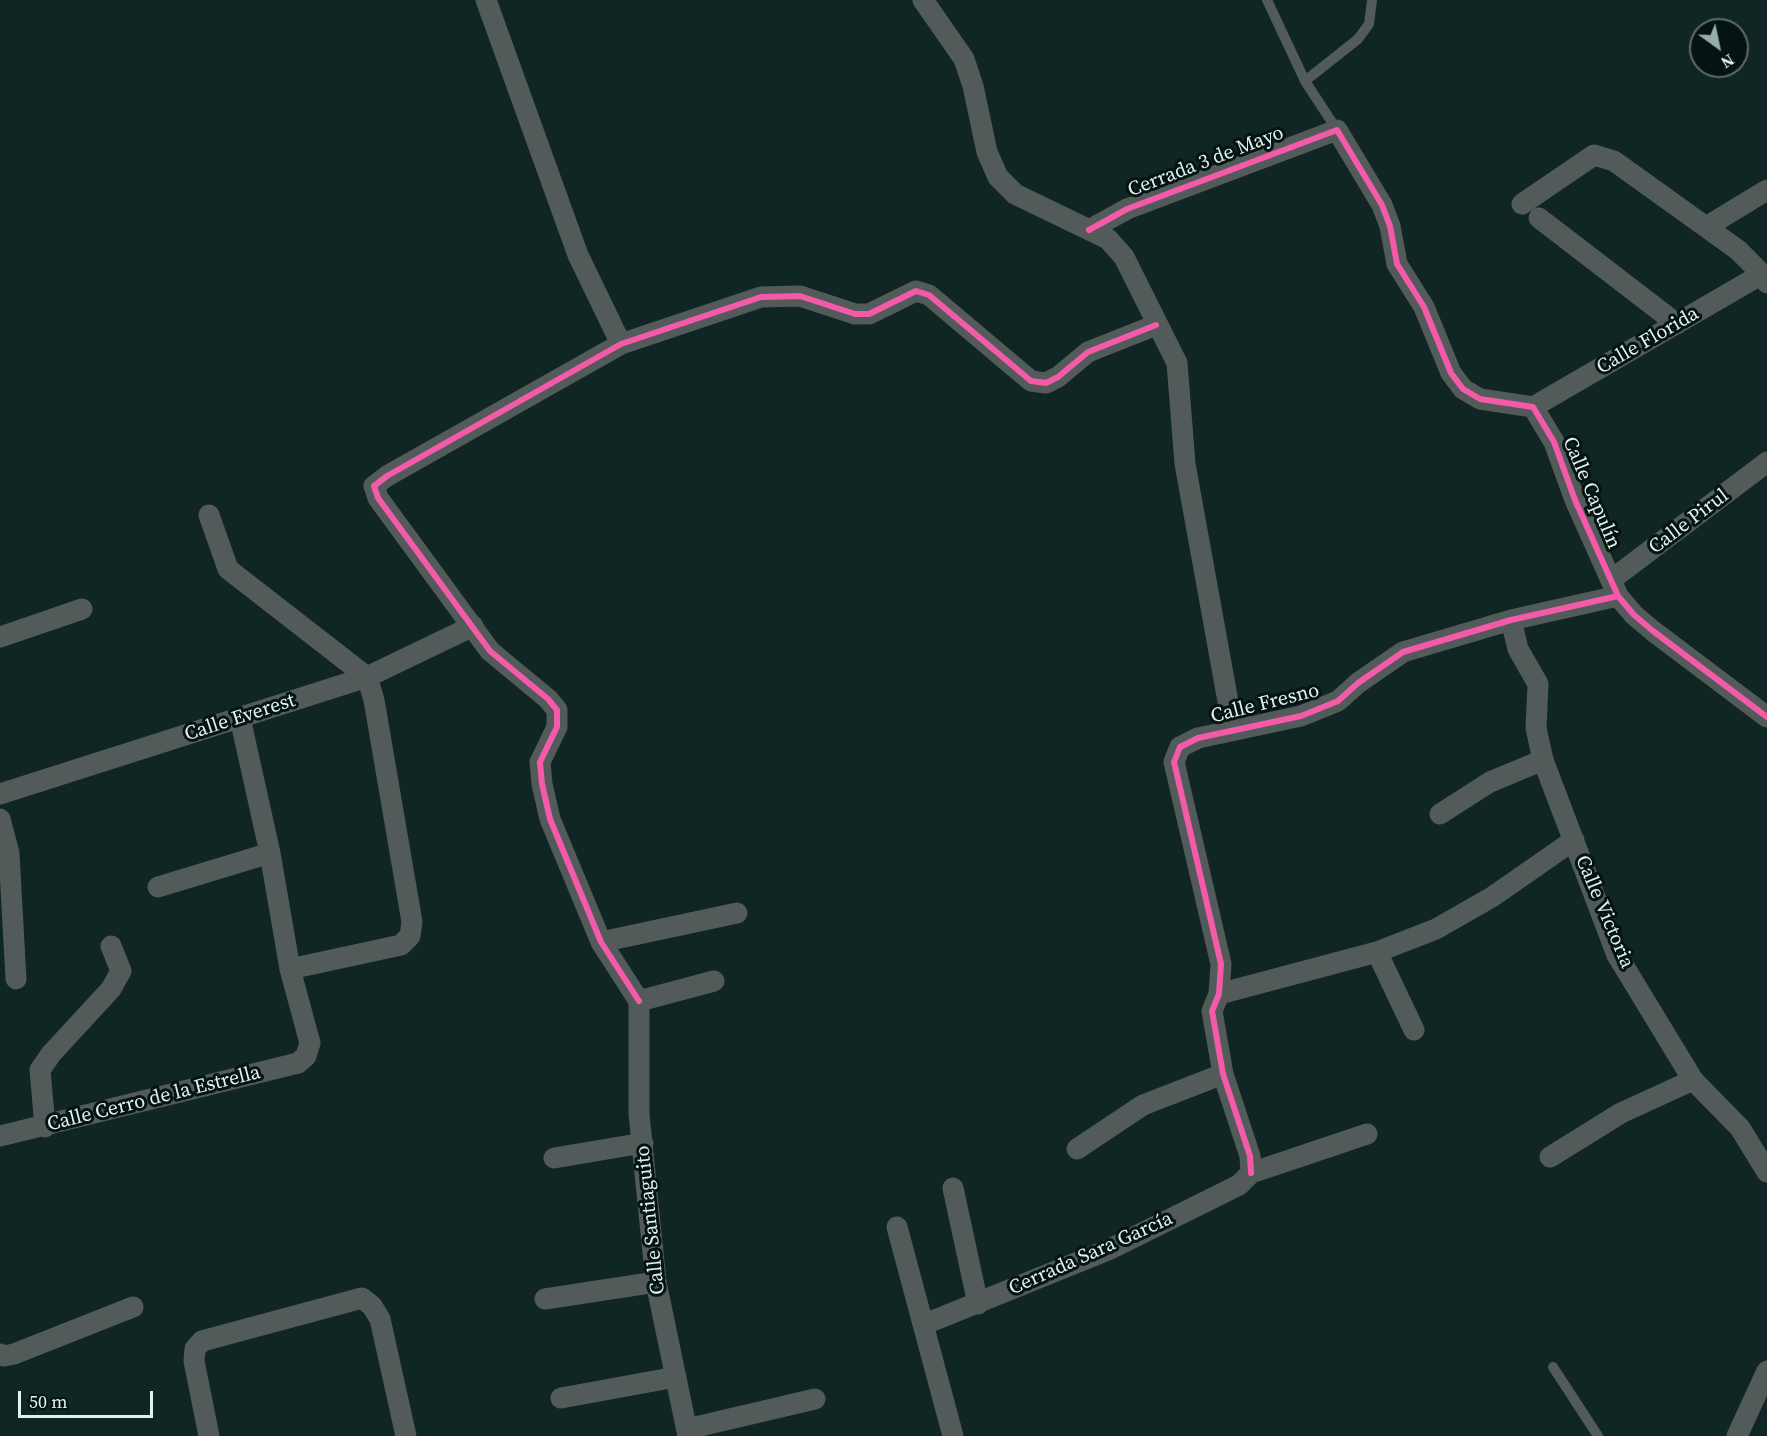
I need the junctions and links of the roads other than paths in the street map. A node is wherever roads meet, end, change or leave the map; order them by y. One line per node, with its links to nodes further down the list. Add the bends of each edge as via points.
1 (486, 0): 15 (street, via 578,255)
2 (922, 0): 11 (street, via 964,59 987,152 998,177 1015,194)
3 (1268, 0): 5 (lane)
4 (1372, 0): 5 (lane, via 1369,24 1358,39)
5 (1305, 81): 6 (lane)
6 (1337, 130): 11 (street, Cerrada 3 de Mayo, via 1127,209); 16 (street, via 1382,205 1397,264 1424,307 1451,373 1463,389 1480,399)
7 (1767, 190): 10 (street)
8 (1522, 204): 10 (street, via 1594,155 1614,161)
9 (1539, 218): 13 (street)
10 (1706, 226): 12 (street, via 1738,250)
11 (1089, 230): 14 (street, via 1108,239 1124,257)
12 (1764, 278): 13 (street, Calle Florida)
13 (1677, 324): 16 (street, Calle Florida)
14 (1156, 325): 15 (street, via 1088,352 1046,383 1031,381 929,296 916,291 869,314 855,314 800,296 761,297); 27 (street, via 1177,363 1185,464)
15 (621, 344): 22 (street, via 374,486 378,498)
16 (1533, 407): 19 (street, Calle Capulín, via 1554,442)
17 (1767, 462): 19 (street, Calle Pirul)
18 (210, 516): 24 (street, via 228,569)
19 (1615, 588): 21 (street, Calle Fresno); 25 (street, via 1634,615)
20 (82, 609): 23 (street)
21 (1511, 620): 27 (street, Calle Fresno, via 1403,652 1338,701 1301,716); 28 (street, Calle Victoria, via 1518,649 1538,684 1536,728)
22 (473, 626): 24 (street, Calle Everest); 36 (street, via 490,651 556,710 556,727 540,762 542,784 563,855)
23 (0, 637)
24 (367, 677): 26 (street, Calle Everest); 39 (street, via 412,922 410,936 401,945)
25 (1767, 717)
26 (240, 718): 29 (street, Calle Everest); 33 (street)
27 (1233, 729): 42 (street, Calle Fresno, via 1180,747 1174,762 1221,964)
28 (1544, 760): 30 (street, via 1490,782); 32 (street, Calle Victoria)
29 (0, 794)
30 (1440, 814)
31 (0, 819): 40 (street, via 9,853)
32 (1574, 840): 38 (street, via 1474,908 1436,929); 46 (street, Calle Victoria, via 1617,955)
33 (270, 853): 34 (street); 39 (street)
34 (158, 887)
35 (737, 913): 36 (street)
36 (601, 942): 43 (street)
37 (111, 946): 47 (street, via 121,971 111,989 40,1070)
38 (1377, 952): 42 (street); 44 (street)
39 (290, 969): 47 (street, Calle Cerro de la Estrella, via 310,1043 306,1056 298,1063)
40 (16, 979)
41 (714, 981): 43 (street)
42 (1219, 994): 45 (street, Calle Fresno, via 1212,1011)
43 (639, 1001): 50 (street, Calle Santiaguito, via 639,1114)
44 (1414, 1030)
45 (1223, 1074): 51 (street, via 1143,1105); 55 (street, Calle Fresno, via 1250,1156)
46 (1693, 1080): 52 (street, via 1621,1113); 54 (street, Calle Victoria, via 1740,1128)
47 (45, 1127): 49 (street, Calle Cerro de la Estrella)
48 (1367, 1134): 55 (street, Cerrada Sara García)
49 (0, 1136)
50 (643, 1143): 53 (street); 58 (street, Calle Santiaguito)
51 (1077, 1149)
52 (1550, 1157)
53 (554, 1158)
54 (1767, 1172)
55 (1251, 1173): 60 (street, Cerrada Sara García, via 1239,1185 1108,1250)
56 (953, 1188): 60 (street)
57 (897, 1227): 62 (street)
58 (656, 1282): 59 (street); 66 (street, Calle Santiaguito)
59 (545, 1299)
60 (978, 1304): 62 (street, Cerrada Sara García)
61 (133, 1307): 63 (street, via 14,1354)
62 (925, 1324): 72 (street)
63 (0, 1354)
64 (1553, 1368): 73 (lane)
65 (1767, 1371): 74 (street)
66 (676, 1377): 67 (street); 69 (street, Calle Santiaguito)
67 (561, 1398)
68 (815, 1399): 69 (street)
69 (688, 1432)
70 (209, 1436): 71 (street, via 194,1361 195,1349 202,1341 362,1298 380,1319)
71 (406, 1436)
72 (953, 1436)
73 (1598, 1436)
74 (1737, 1436)

